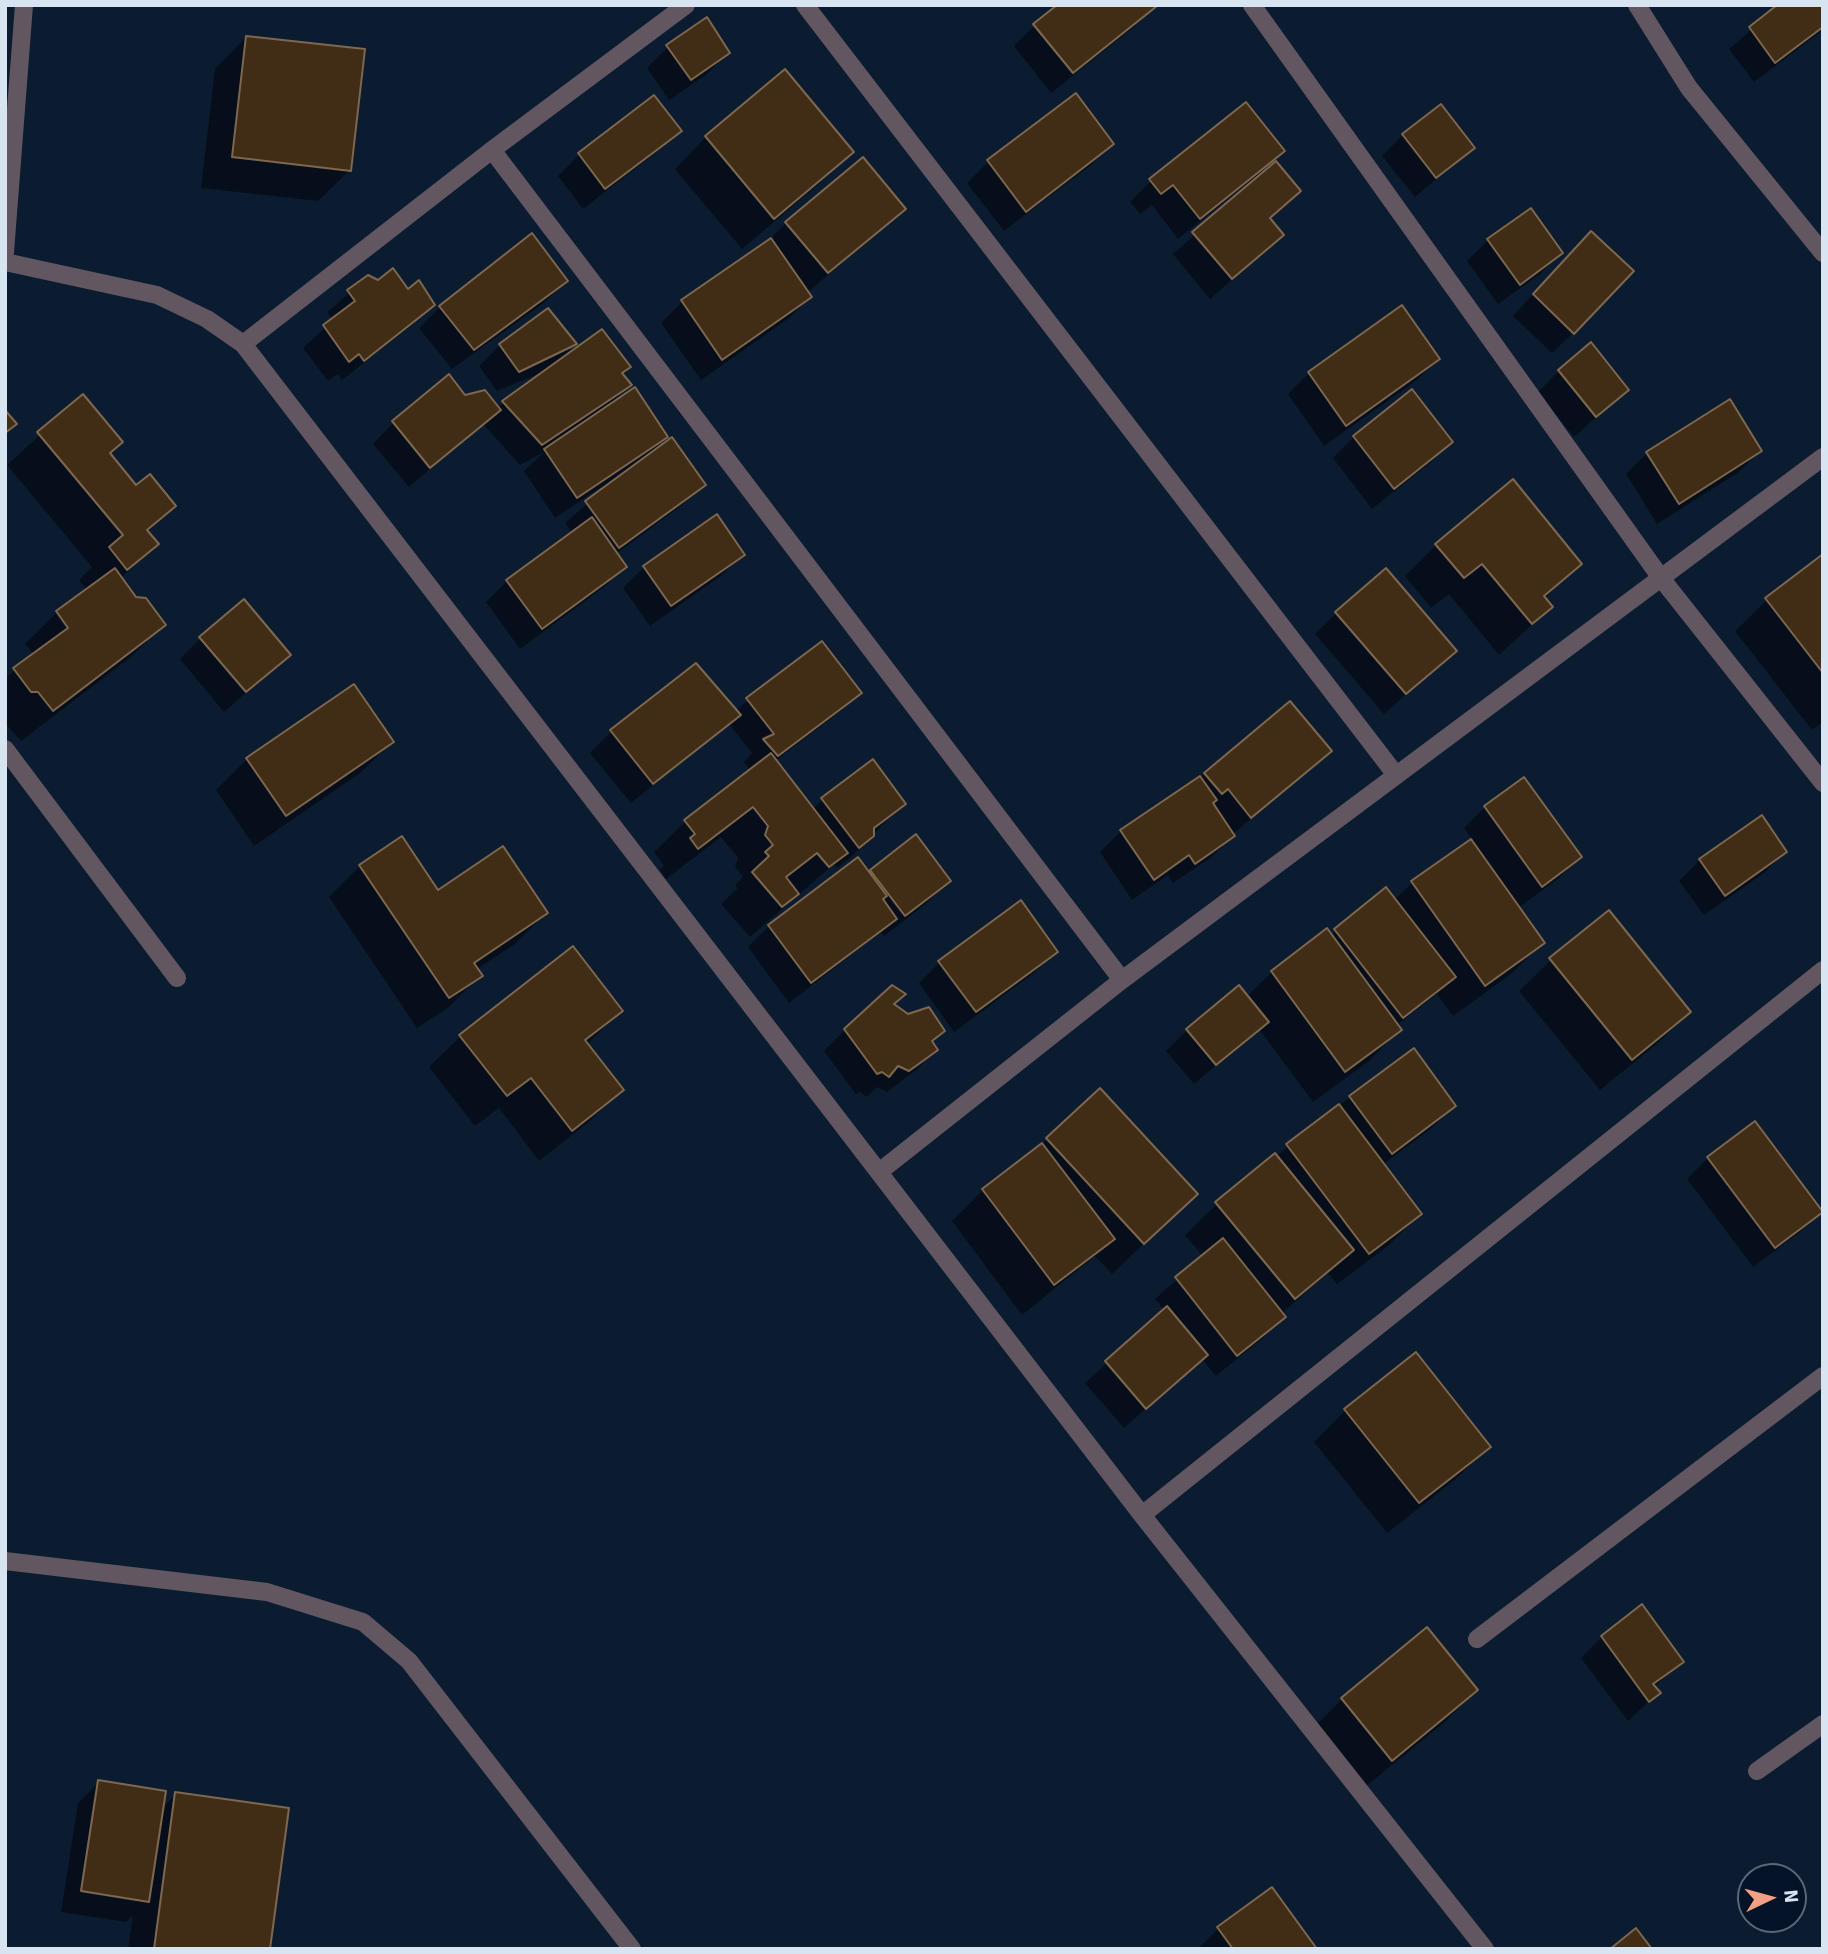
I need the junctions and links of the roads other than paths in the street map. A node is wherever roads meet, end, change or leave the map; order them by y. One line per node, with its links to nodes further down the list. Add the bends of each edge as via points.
1 (24, 5): 7 (street)
2 (686, 5): 6 (street)
3 (805, 5): 14 (street)
4 (1252, 5): 12 (street)
5 (1637, 5): 8 (street, via 1689,88)
6 (492, 150): 10 (street); 18 (street)
7 (5, 252)
8 (1823, 253)
9 (5, 262): 10 (street, via 157,295 207,319)
10 (243, 344): 19 (street)
11 (1823, 457): 12 (street)
12 (1661, 578): 14 (street); 15 (street)
13 (5, 749): 17 (street)
14 (1396, 775): 18 (street)
15 (1823, 783)
16 (1823, 970): 21 (street)
17 (177, 978)
18 (1122, 980): 19 (street)
19 (879, 1172): 21 (street)
20 (1823, 1376): 23 (street)
21 (1142, 1515): 27 (street)
22 (5, 1561): 26 (street, via 267,1592 363,1622 409,1661)
23 (1477, 1639)
24 (1823, 1724): 25 (street)
25 (1757, 1771)
26 (632, 1949)
27 (1485, 1949)

